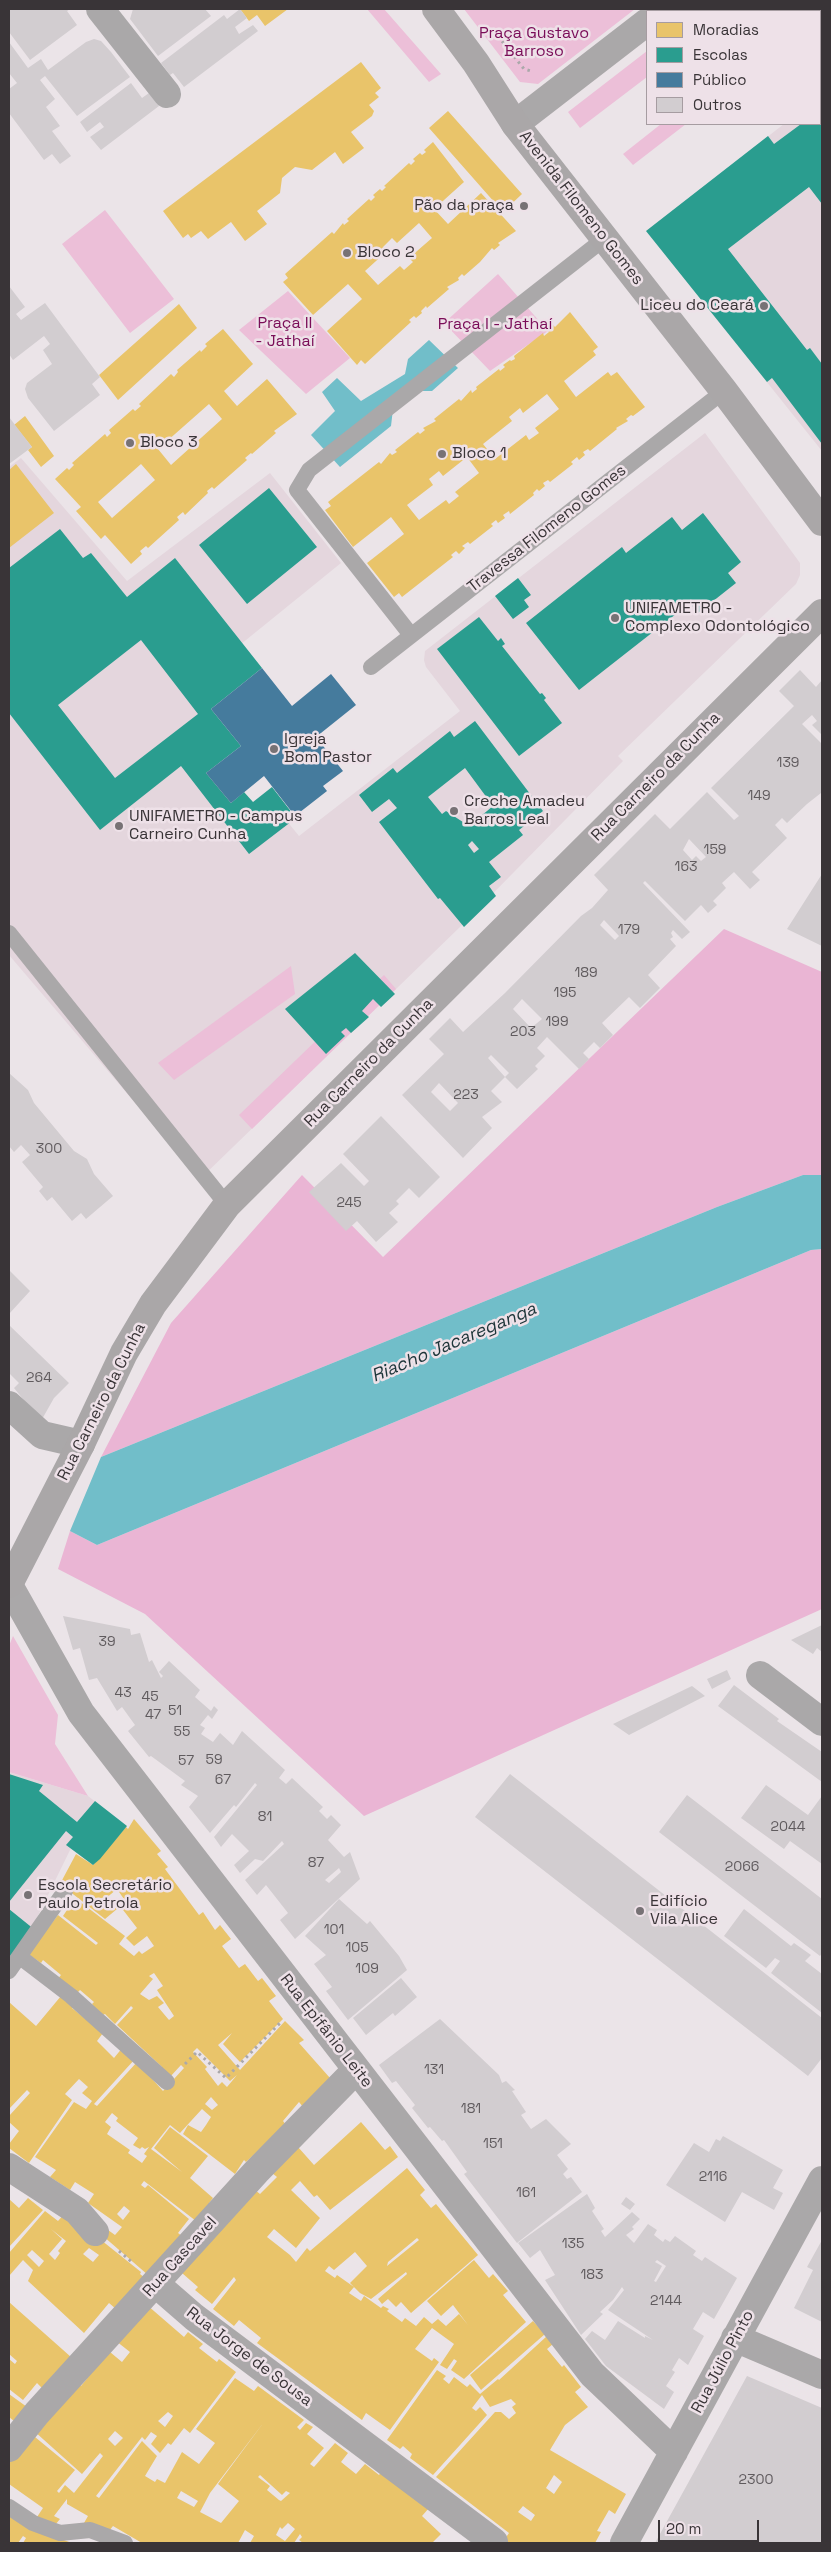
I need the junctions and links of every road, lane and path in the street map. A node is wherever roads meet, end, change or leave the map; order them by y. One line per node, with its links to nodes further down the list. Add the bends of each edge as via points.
1 (100, 9): 6 (street)
2 (436, 9): 7 (street, Avenida Filomeno Gomes)
3 (646, 23): 7 (street)
4 (492, 28): 5 (path)
5 (524, 69)
6 (167, 94)
7 (515, 124): 8 (street, Avenida Filomeno Gomes)
8 (604, 239): 9 (street, Avenida Filomeno Gomes); 12 (lane, via 309,470 301,481 297,490)
9 (724, 391): 10 (street, Avenida Filomeno Gomes); 12 (lane, Travessa Filomeno Gomes)
10 (822, 522)
11 (822, 613): 15 (street, Rua Carneiro da Cunha)
12 (411, 636): 13 (lane, Travessa Filomeno Gomes)
13 (371, 667)
14 (9, 933): 15 (lane)
15 (227, 1205): 17 (street, Rua Carneiro da Cunha, via 153,1304 124,1353)
16 (9, 1405): 17 (street, via 42,1435)
17 (81, 1444): 18 (street, Rua Carneiro da Cunha)
18 (9, 1584): 24 (street, Rua Epifânio Leite, via 81,1713)
19 (760, 1675): 20 (street)
20 (822, 1722)
21 (65, 1891): 22 (lane)
22 (20, 1957): 23 (lane); 26 (lane, via 71,1996)
23 (9, 1971)
24 (302, 2000): 25 (street, Rua Epifânio Leite); 26 (path, via 226,2078 197,2052)
25 (356, 2070): 30 (street, Rua Cascavel, via 256,2172); 34 (street, Rua Epifânio Leite, via 592,2374)
26 (167, 2082)
27 (9, 2167): 29 (street, via 77,2211)
28 (822, 2180): 31 (street, Rua Júlio Pinto)
29 (95, 2232): 30 (path)
30 (156, 2284): 33 (street, Rua Cascavel, via 37,2413); 36 (street, Rua Jorge de Sousa, via 202,2323)
31 (735, 2338): 32 (street); 34 (street, Rua Júlio Pinto)
32 (822, 2375)
33 (9, 2448)
34 (674, 2452): 38 (street, Rua Júlio Pinto)
35 (9, 2508): 37 (lane, via 33,2523 60,2533 90,2530)
36 (494, 2542)
37 (125, 2543)
38 (624, 2543)

